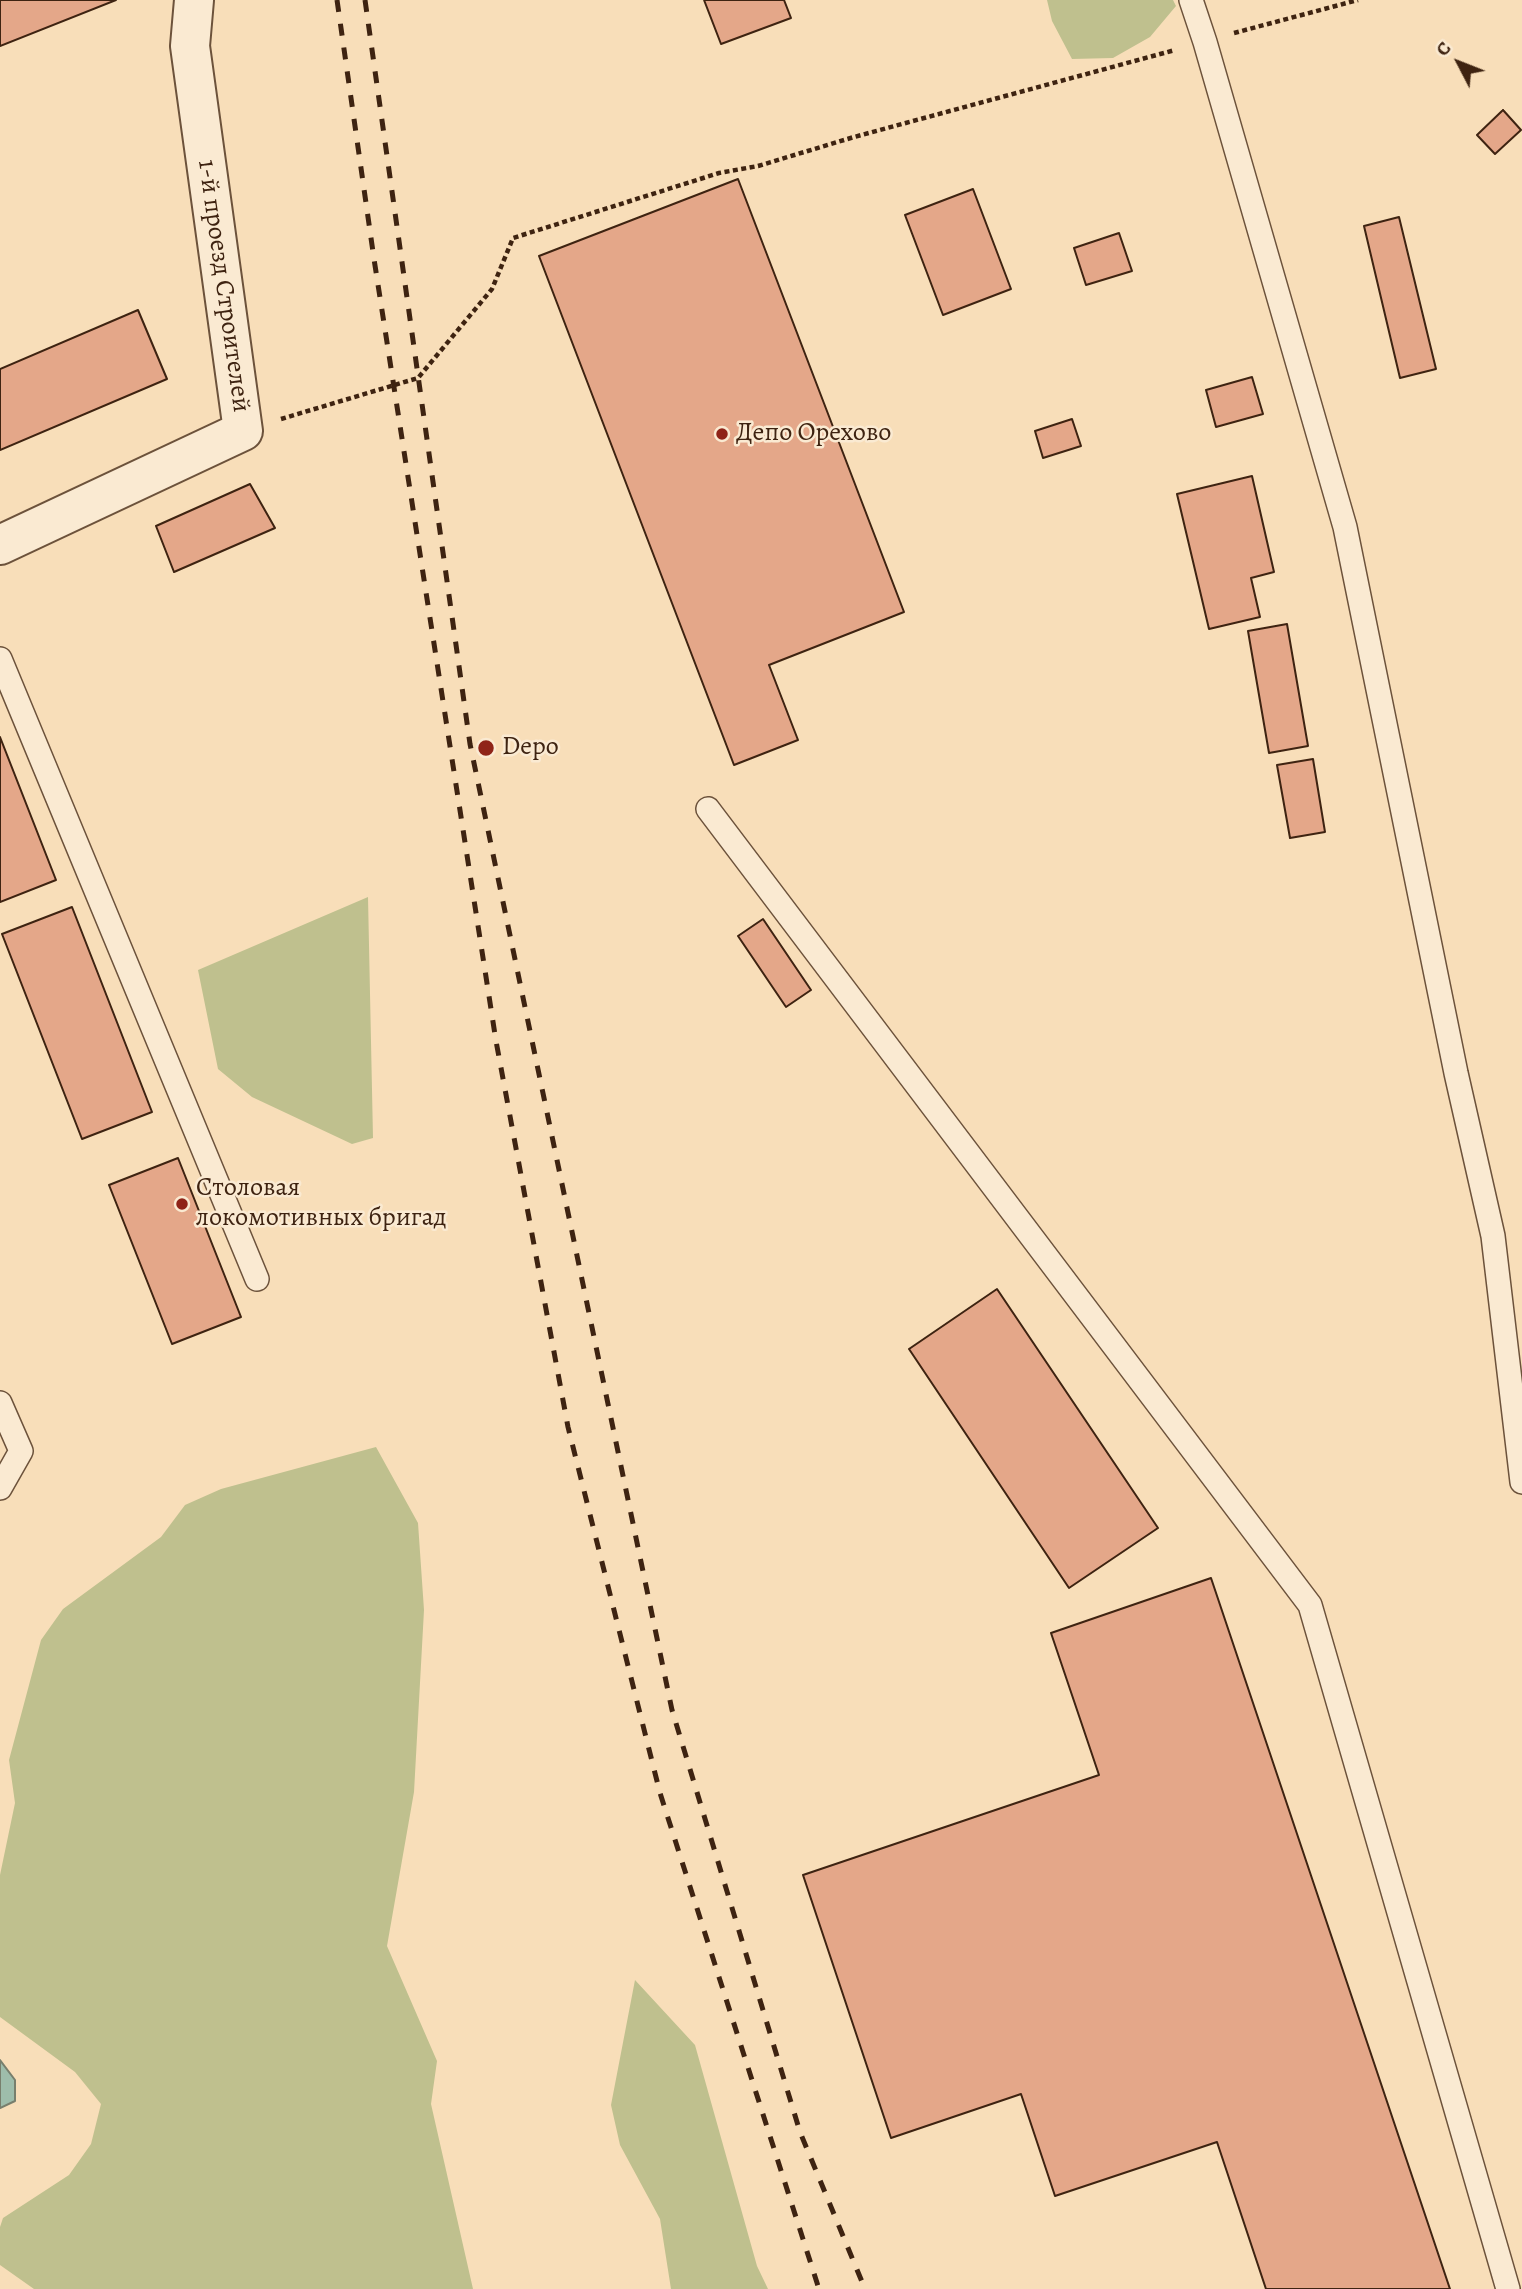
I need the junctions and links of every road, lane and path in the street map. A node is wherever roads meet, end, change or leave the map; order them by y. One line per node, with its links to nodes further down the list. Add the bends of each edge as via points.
1 (194, 0): 5 (street, 1-й проезд Строителей, via 190,46)
2 (1191, 0): 4 (lane)
3 (1358, 0): 4 (path)
4 (1205, 42): 5 (path, via 719,173 513,238 492,289 418,378); 11 (lane, via 1345,527 1493,1236)
5 (243, 431): 6 (street, 1-й проезд Строителей)
6 (0, 545)
7 (0, 659): 9 (lane)
8 (708, 808): 14 (lane, via 1310,1605)
9 (257, 1279)
10 (0, 1403): 12 (lane, via 21,1451)
11 (1522, 1482)
12 (0, 1488)
13 (1522, 2286): 14 (lane)
14 (1508, 2289)

